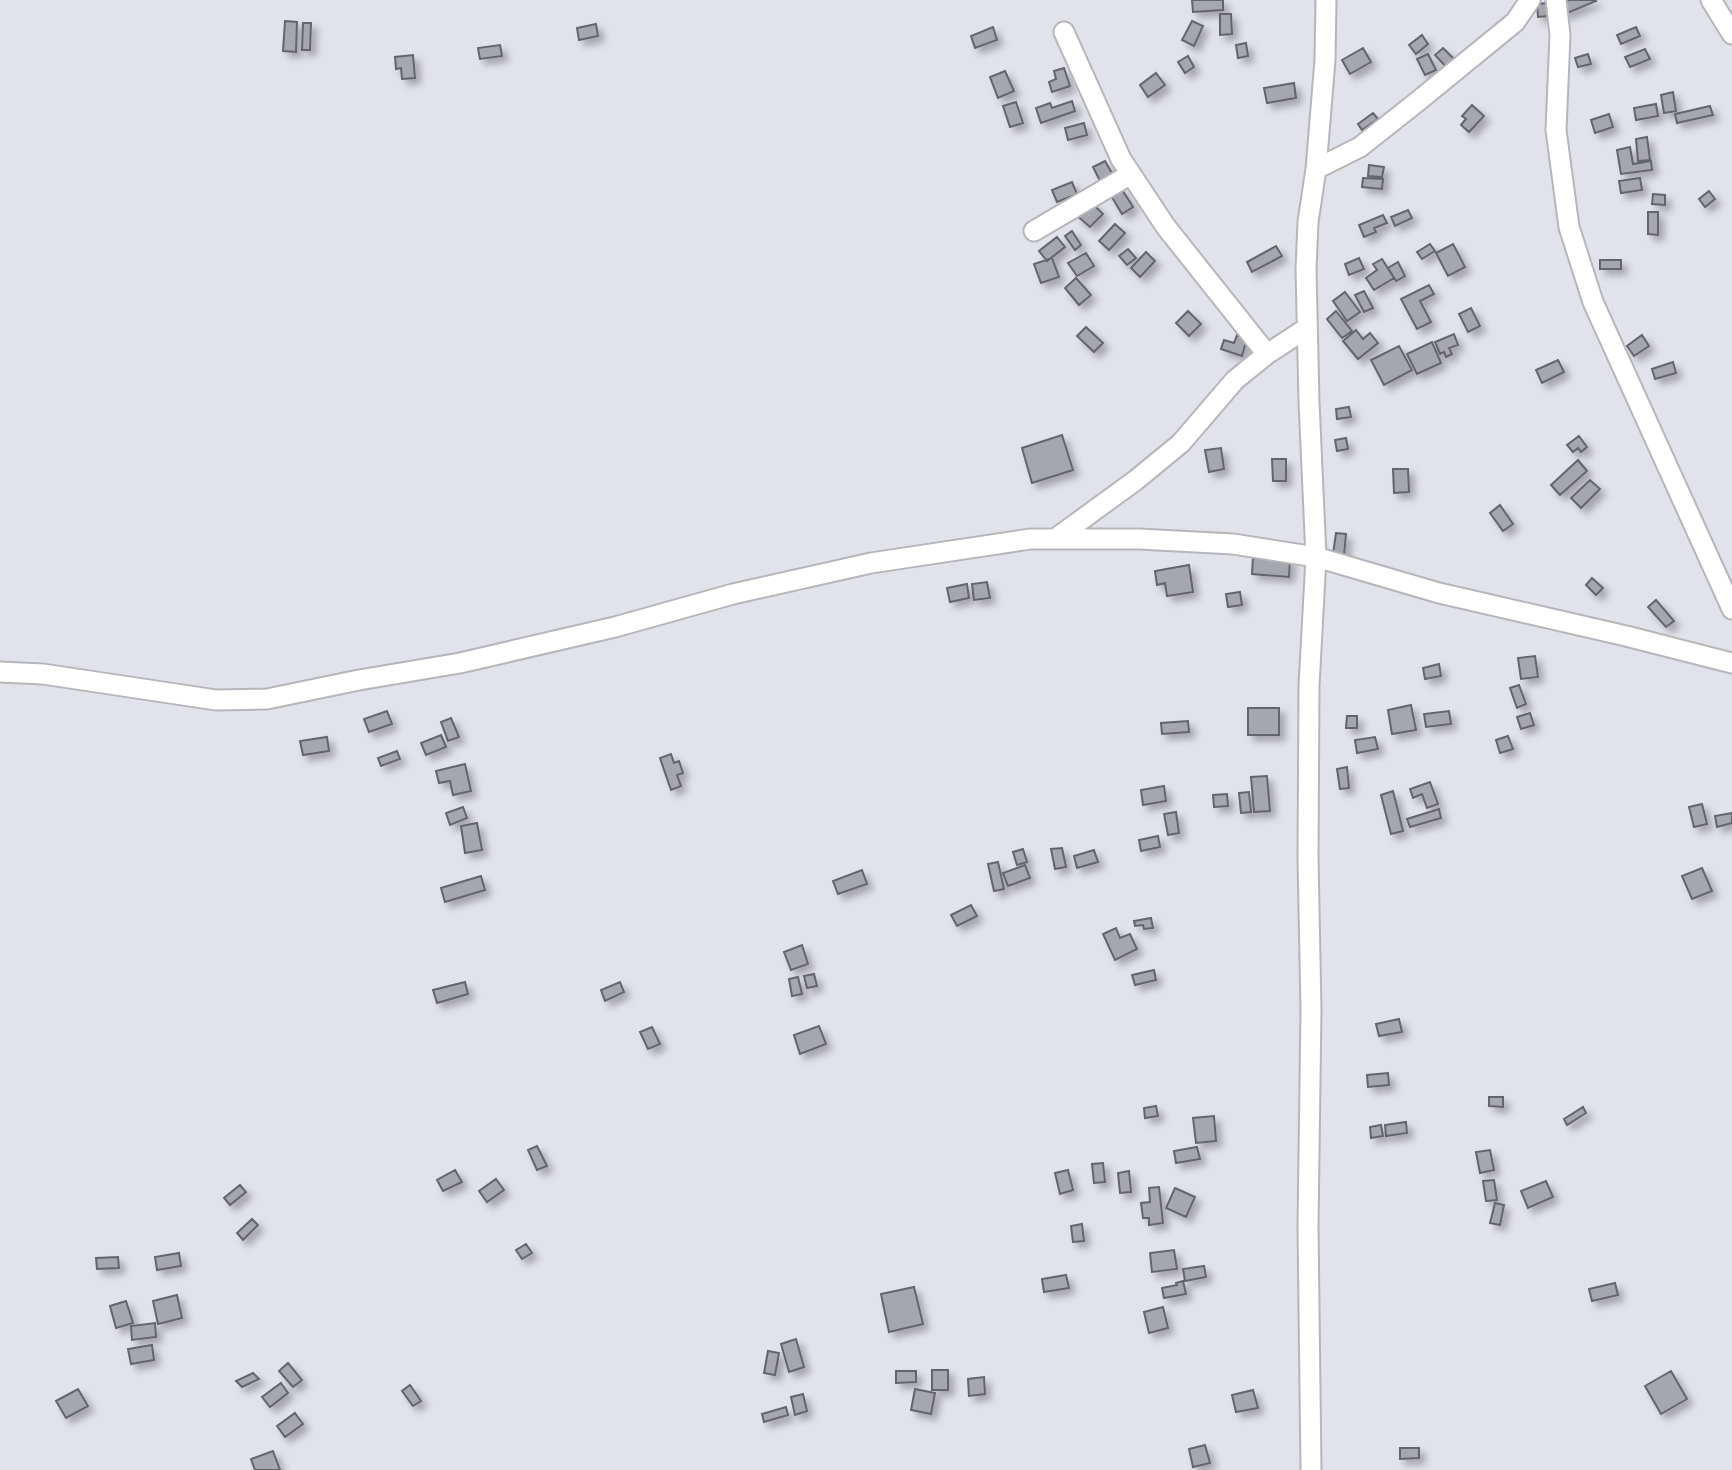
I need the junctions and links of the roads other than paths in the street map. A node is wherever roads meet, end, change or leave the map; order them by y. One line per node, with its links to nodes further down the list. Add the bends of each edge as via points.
1 (1531, 0): 7 (street, via 1515,22 1418,102 1360,147)
2 (1556, 0): 14 (street, via 1560,35 1556,130 1569,227 1593,302)
3 (1711, 0): 6 (street)
4 (1330, 2): 7 (street)
5 (1064, 32): 8 (street)
6 (1732, 34)
7 (1316, 169): 10 (street, via 1308,222)
8 (1131, 174): 9 (street); 11 (street)
9 (1034, 231)
10 (1307, 328): 11 (street); 13 (street)
11 (1267, 354): 12 (street, via 1235,380 1181,443)
12 (1055, 540): 13 (street, via 1233,544); 16 (street, via 1030,539 871,563 460,663 267,699 216,700 43,674)
13 (1316, 557): 15 (street, via 1439,593); 17 (street, via 1308,844)
14 (1732, 608)
15 (1732, 663)
16 (0, 672)
17 (1311, 1470)

